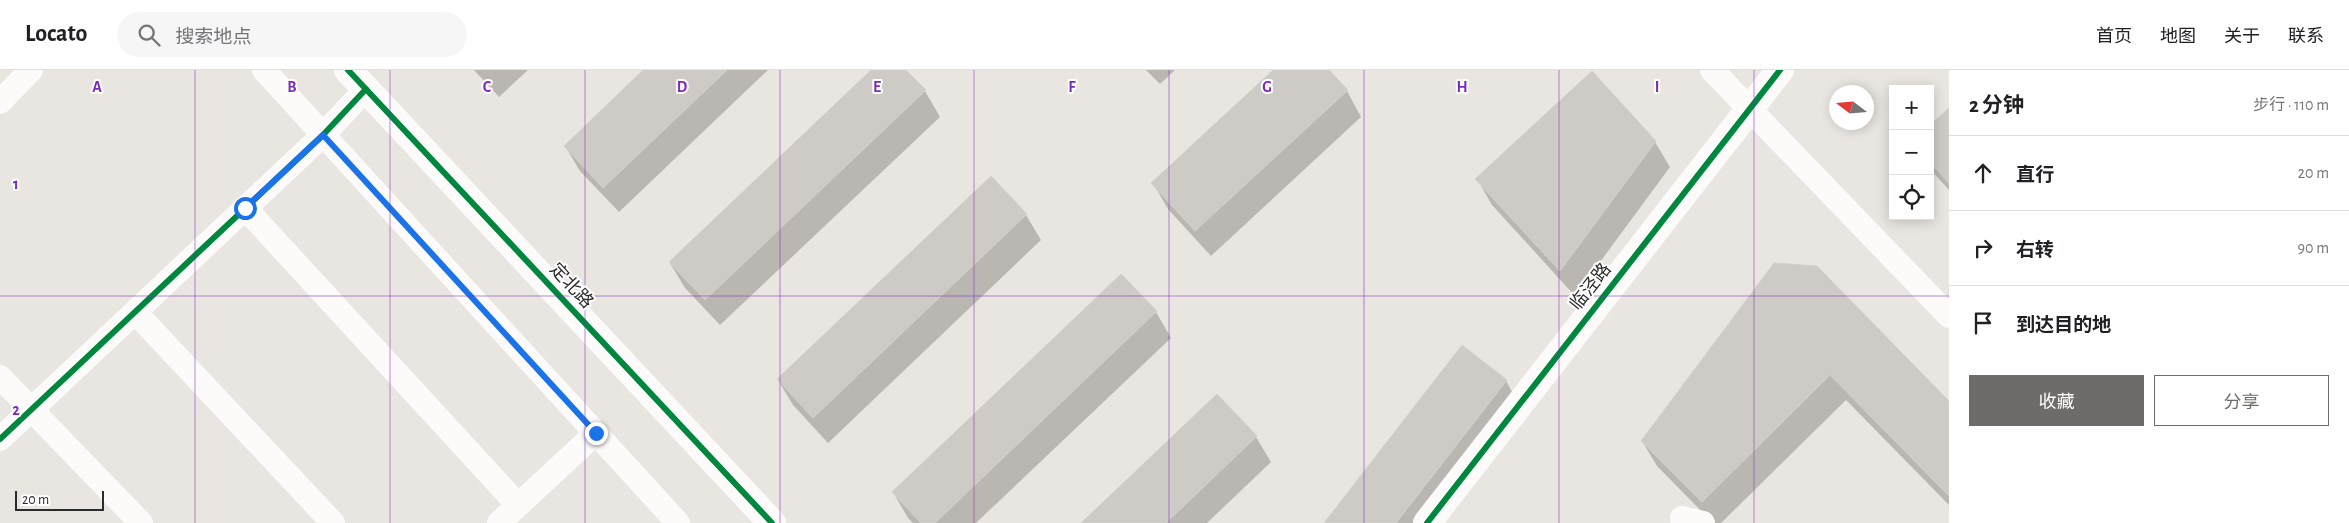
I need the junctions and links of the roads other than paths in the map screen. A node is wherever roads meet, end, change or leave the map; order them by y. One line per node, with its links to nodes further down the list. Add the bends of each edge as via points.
1 (31, 70): 6 (street)
2 (264, 70): 8 (street)
3 (1712, 70): 7 (street)
4 (1780, 70): 7 (street, 临泾路)
5 (357, 80): 8 (street); 21 (street, 定北路)
6 (0, 102)
7 (1749, 108): 11 (street); 22 (street, 临泾路)
8 (323, 135): 9 (street); 14 (street)
9 (245, 208): 10 (street); 16 (street)
10 (135, 312): 13 (street); 18 (street)
11 (1949, 316)
12 (0, 377): 13 (street)
13 (31, 410): 15 (street); 17 (street)
14 (596, 433): 16 (street); 20 (street)
15 (0, 438)
16 (518, 505): 19 (street)
17 (141, 523)
18 (333, 523)
19 (499, 523)
20 (678, 523)
21 (772, 523)
22 (1427, 523)

